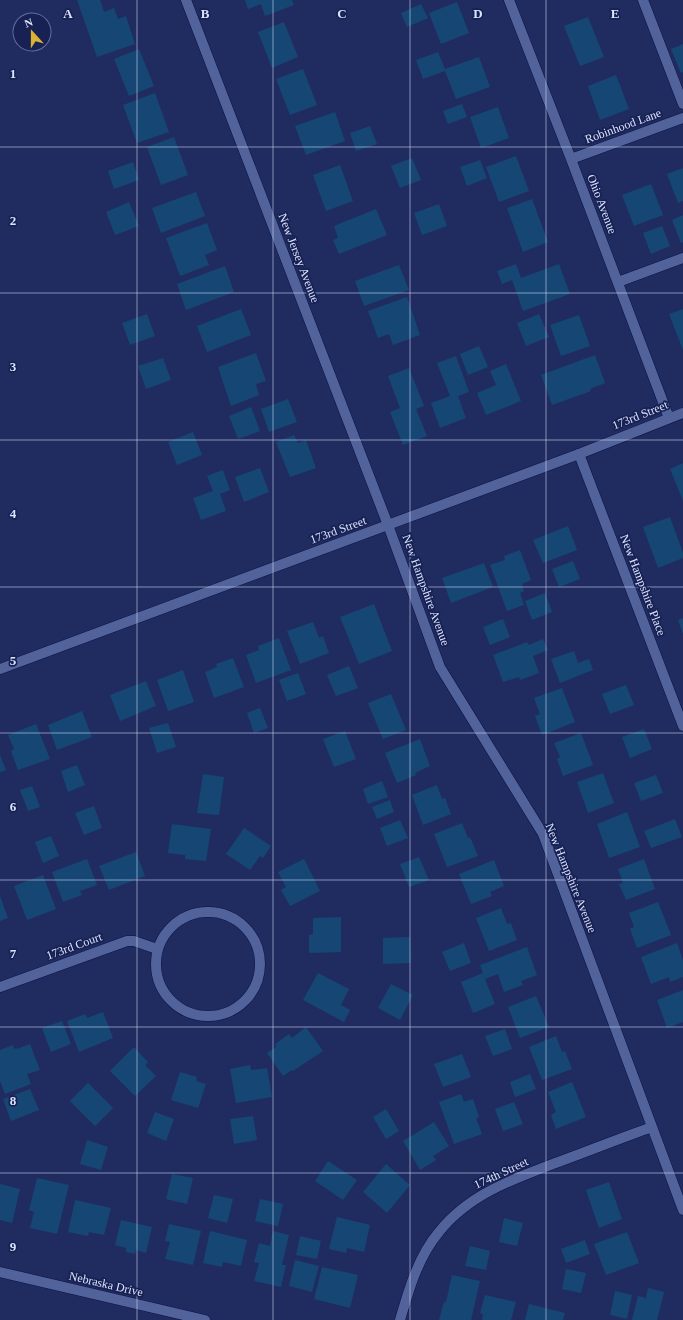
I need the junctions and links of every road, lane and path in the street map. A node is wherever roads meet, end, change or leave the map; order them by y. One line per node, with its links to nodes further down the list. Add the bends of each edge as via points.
1 (186, 0): 12 (street, New Jersey Avenue)
2 (509, 0): 6 (street, Ohio Avenue)
3 (643, 0): 4 (street)
4 (683, 104)
5 (683, 118): 6 (street, Robinhood Lane)
6 (571, 159): 8 (street, Ohio Avenue)
7 (683, 258): 8 (street)
8 (618, 282): 10 (street, Ohio Avenue)
9 (683, 413): 10 (street, 173rd Street)
10 (669, 418): 11 (street, 173rd Street)
11 (578, 454): 12 (street, 173rd Street); 14 (street, New Hampshire Place)
12 (388, 525): 13 (street, 173rd Street); 17 (street, New Hampshire Avenue, via 440,667 543,834)
13 (0, 669)
14 (683, 726)
15 (158, 949): 15 (street, via 166,933 178,921 195,913 213,912 230,917 245,927 255,941 260,958 259,976 252,992 241,1004 227,1013 211,1017 194,1015 179,1008 166,997 158,982 155,966); 16 (street, 173rd Court, via 127,941)
16 (0, 988)
17 (652, 1127): 18 (street, New Hampshire Avenue); 21 (street, 174th Street, via 517,1178 481,1195 458,1211 438,1232 423,1256 410,1286)
18 (683, 1210)
19 (0, 1272): 20 (street, Nebraska Drive)
20 (205, 1320)
21 (400, 1320)

